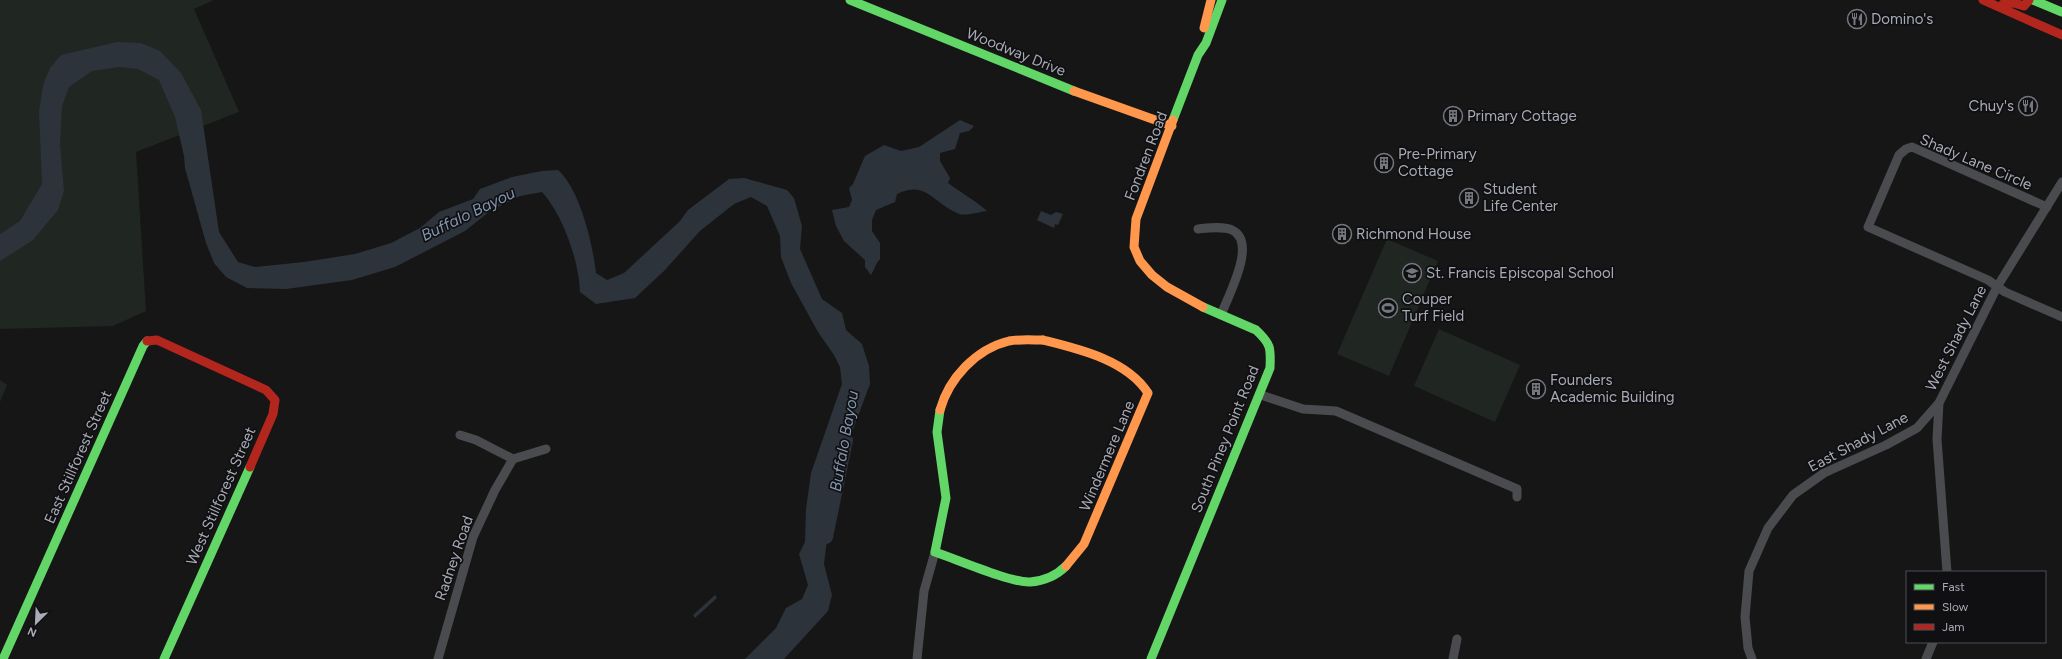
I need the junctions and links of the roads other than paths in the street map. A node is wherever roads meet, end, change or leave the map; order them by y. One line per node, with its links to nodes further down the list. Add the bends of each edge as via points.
1 (850, 0): 13 (street, Woodway Drive, via 1047,82)
2 (1211, 0): 12 (street, Fondren Road)
3 (1222, 0): 12 (street, Fondren Road, via 1206,43)
4 (1983, 0): 7 (street)
5 (2029, 0): 7 (street, via 2024,6)
6 (2033, 0): 8 (street)
7 (1993, 4): 10 (street)
8 (2062, 12)
9 (2062, 22): 10 (street, via 2047,17)
10 (2037, 24): 11 (street)
11 (2062, 35)
12 (1198, 55): 13 (street, Fondren Road)
13 (1172, 126): 17 (street, Fondren Road, via 1136,219 1134,248)
14 (2062, 182): 15 (street, West Shady Lane)
15 (2047, 207): 18 (street, West Shady Lane); 18 (street, Shady Lane Circle, via 1912,147 1900,155 1868,227)
16 (1198, 229): 19 (street, via 1214,227 1232,231 1242,240 1244,256)
17 (1144, 267): 19 (street, South Piney Point Road, via 1161,284)
18 (1997, 286): 20 (street); 23 (street, West Shady Lane)
19 (1221, 315): 22 (street, South Piney Point Road, via 1256,330 1269,341 1270,368)
20 (2062, 317)
21 (222, 369): 32 (street, East Stillforest Street, via 158,340 148,340 143,346); 33 (street, West Stillforest Street, via 266,390 275,400 273,414)
22 (1261, 394): 27 (street, via 1303,409 1336,411 1517,489); 36 (street, South Piney Point Road)
23 (1939, 403): 29 (street, West Shady Lane, via 1937,439); 38 (street, East Shady Lane, via 1917,428 1824,473 1793,495 1768,528 1749,571 1745,618 1748,648)
24 (460, 435): 26 (street, via 476,440)
25 (546, 449): 26 (street)
26 (513, 459): 34 (street, Radney Road, via 495,490 473,538)
27 (1518, 497)
28 (935, 552): 28 (street, Windermere Lane, via 946,499 937,431 941,408 950,385 970,361 1009,342 1043,340 1074,347 1112,363 1144,384 1148,393 1147,398 1084,544 1073,560 1057,575 1030,582 1015,580); 35 (street, Windermere Lane, via 924,591)
29 (1947, 571)
30 (1457, 639): 37 (street)
31 (1933, 643): 39 (street)
32 (4, 659)
33 (164, 659)
34 (438, 659)
35 (917, 659)
36 (1151, 659)
37 (1453, 659)
38 (1752, 659)
39 (1926, 659)

